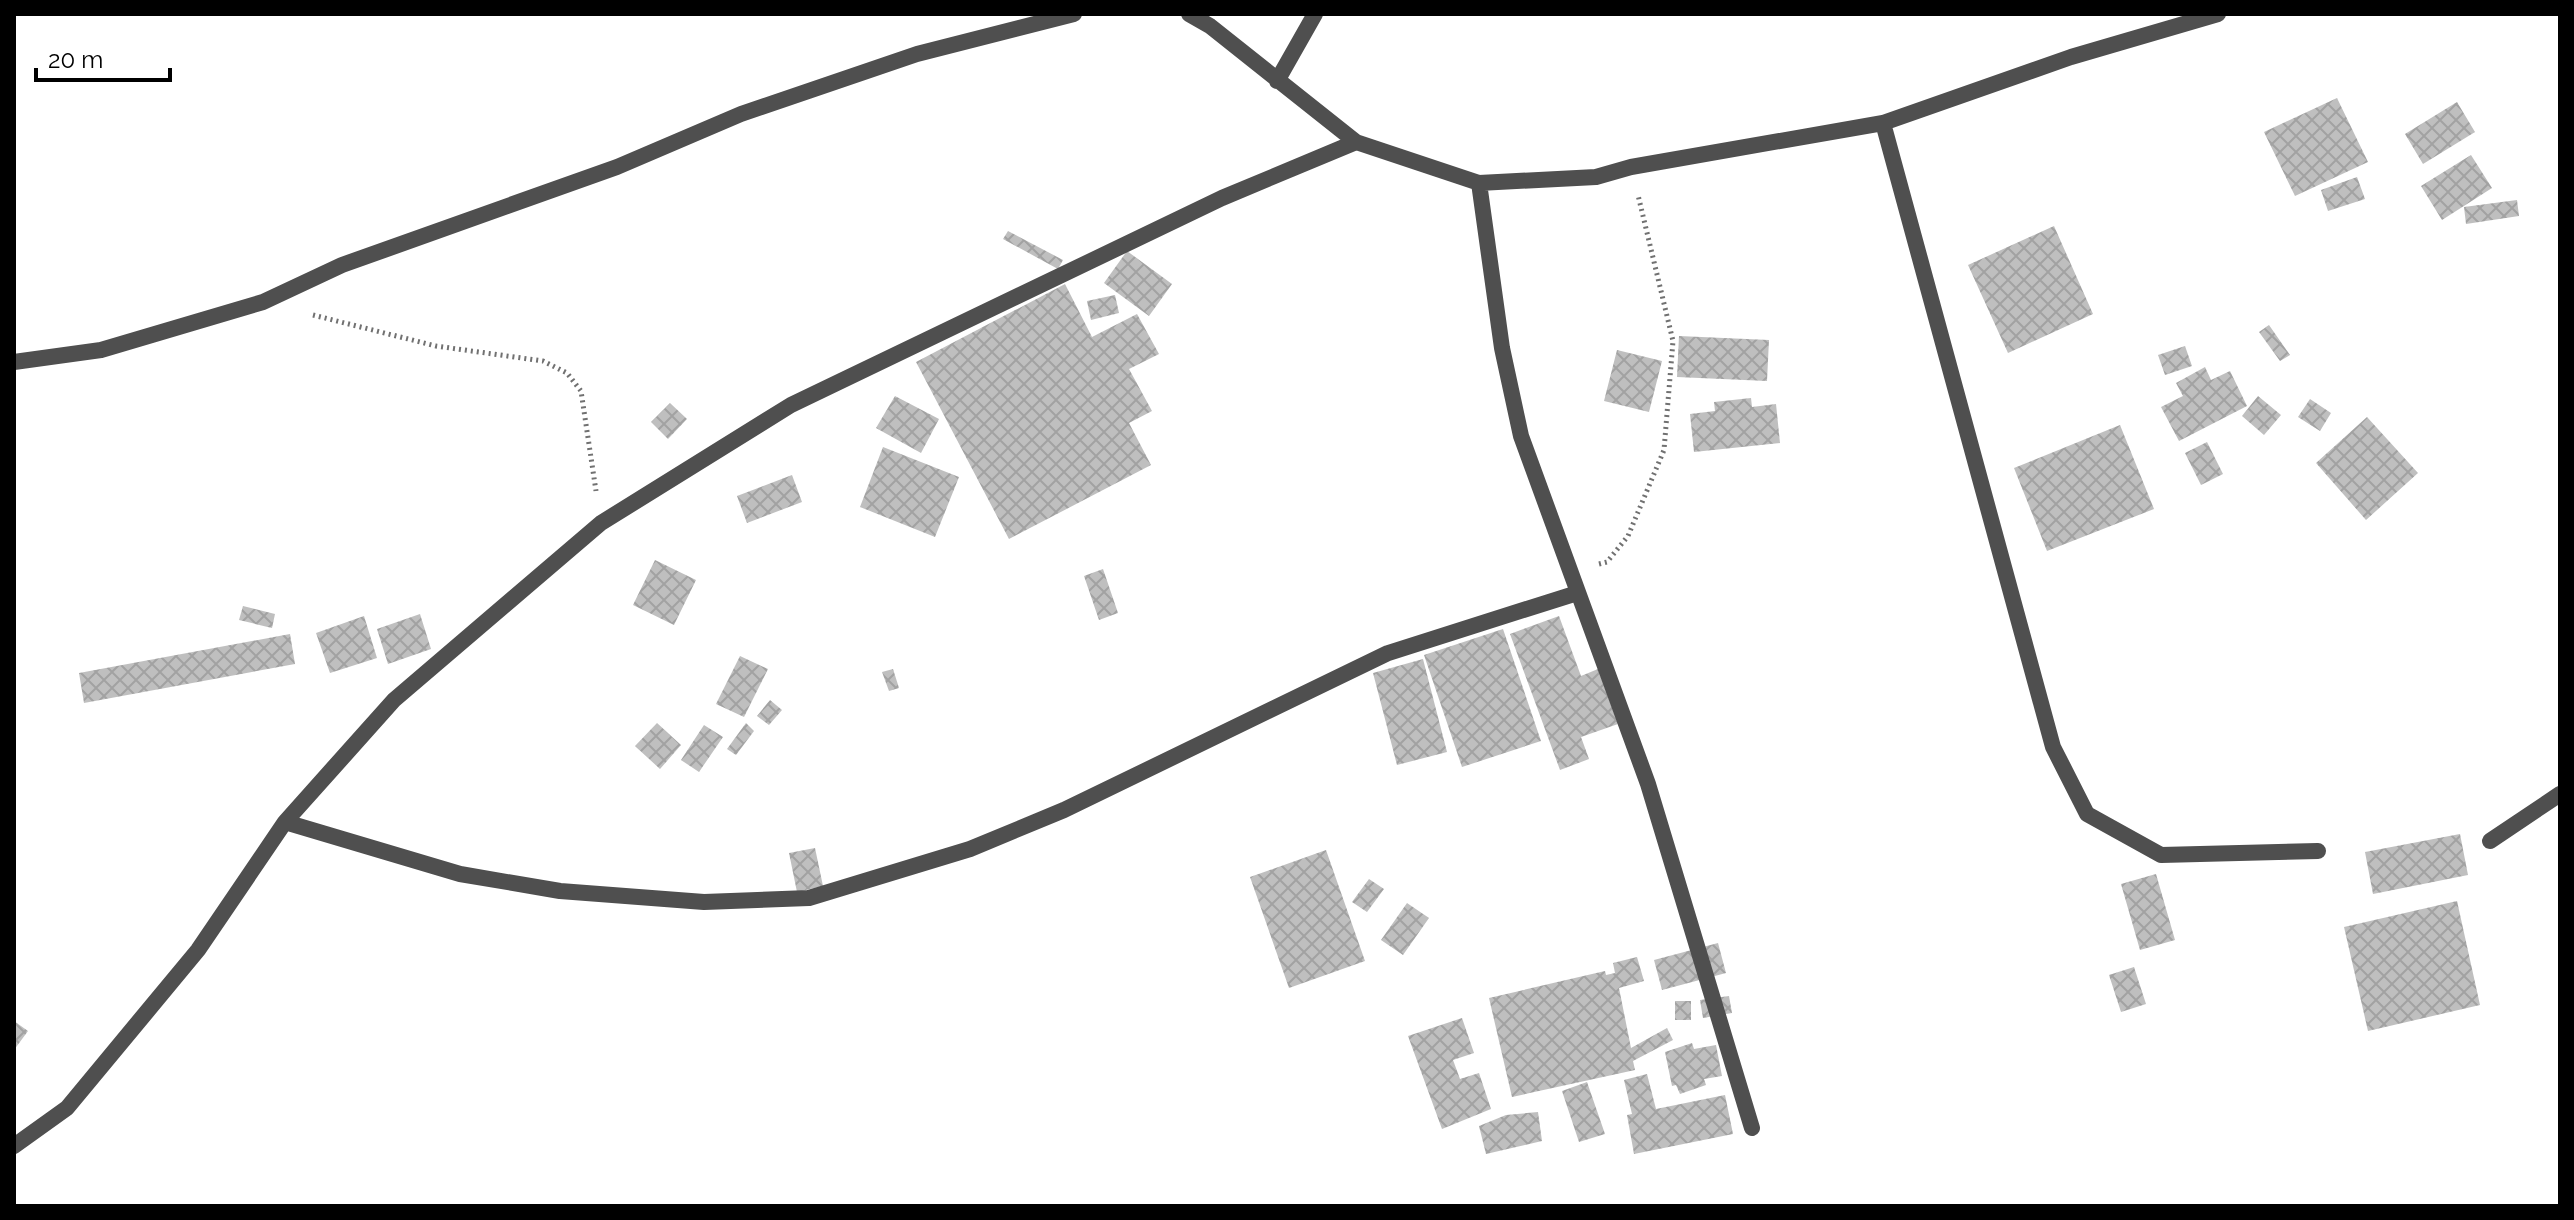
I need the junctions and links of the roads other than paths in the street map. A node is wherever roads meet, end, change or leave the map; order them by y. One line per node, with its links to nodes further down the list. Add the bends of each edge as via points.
1 (1074, 14): 9 (street, via 917,54 741,114 617,167 342,265 263,302 101,350)
2 (1189, 14): 5 (street)
3 (1315, 14): 5 (street)
4 (2218, 14): 6 (street, via 2071,57)
5 (1277, 81): 7 (street)
6 (1883, 123): 8 (street, via 1596,177); 14 (street, via 2053,747 2087,814 2161,855)
7 (1356, 142): 8 (street); 12 (street, via 1222,198 791,405 601,523 394,700)
8 (1479, 183): 10 (street, via 1502,348 1521,436)
9 (14, 362)
10 (1577, 593): 12 (street, via 1388,653 970,849 809,898 704,902 560,891 460,874); 15 (street, via 1648,784)
11 (2560, 794): 13 (street)
12 (285, 822): 16 (street, via 198,950 67,1108)
13 (2490, 841)
14 (2318, 851)
15 (1752, 1128)
16 (14, 1146)

